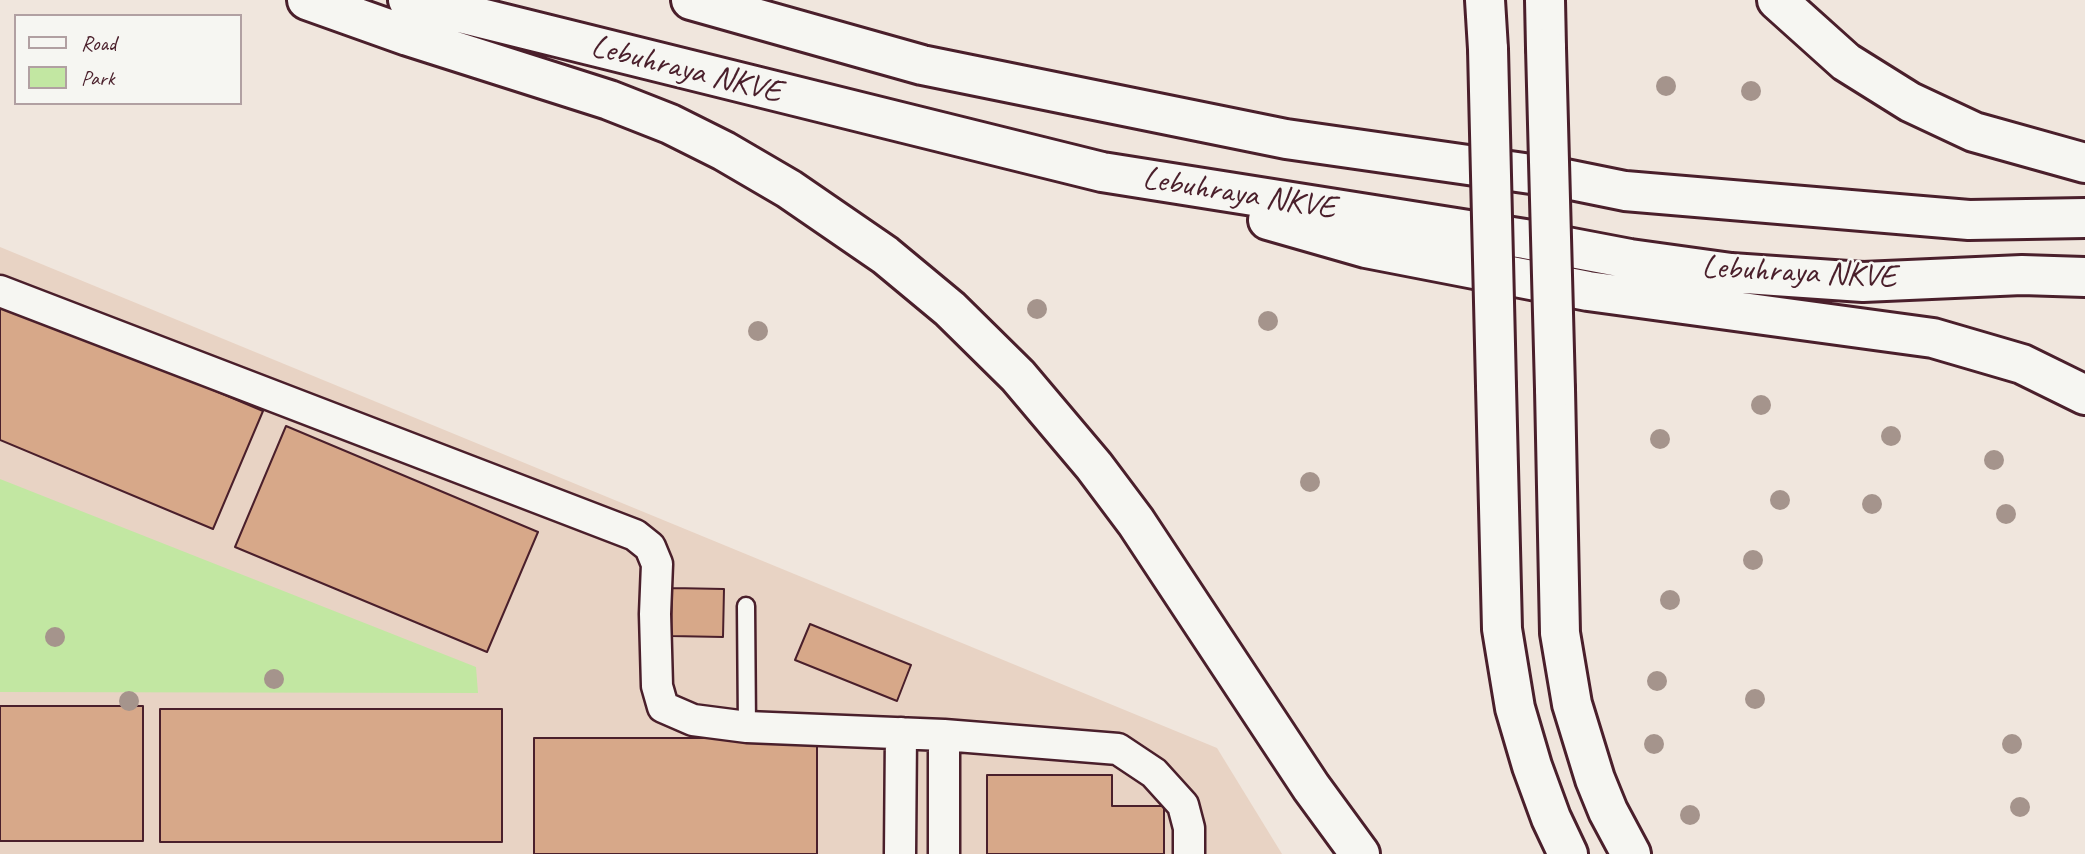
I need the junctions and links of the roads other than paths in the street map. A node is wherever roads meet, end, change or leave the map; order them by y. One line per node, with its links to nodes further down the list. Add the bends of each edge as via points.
1 (307, 0): 20 (highway, via 670,124 789,189 894,263 950,309 1018,376 1094,466)
2 (408, 0): 8 (highway, Lebuhraya NKVE)
3 (691, 0): 9 (highway, Lebuhraya NKVE, via 922,65 1286,139 1625,191 1969,220)
4 (1485, 0): 21 (highway, bridge, via 1502,629 1515,708 1532,766)
5 (1545, 0): 22 (highway, bridge, via 1560,633 1572,704 1595,779)
6 (1777, 0): 7 (highway, via 1846,62 1910,102 1974,132)
7 (2085, 163)
8 (1102, 172): 10 (highway, Lebuhraya NKVE, via 1731,272 1863,282); 12 (highway, via 1366,248 1588,291 1933,338 2022,364)
9 (2085, 218)
10 (2085, 277)
11 (0, 291): 14 (street, via 635,535 650,547 657,564 657,686 663,707 693,720)
12 (2085, 395)
13 (746, 606): 14 (lane)
14 (747, 727): 15 (street)
15 (901, 733): 16 (street); 17 (street)
16 (944, 735): 18 (street); 19 (street, via 1118,749 1154,773 1184,805)
17 (900, 854)
18 (944, 854)
19 (1189, 854)
20 (1360, 854)
21 (1568, 854)
22 (1632, 854)

